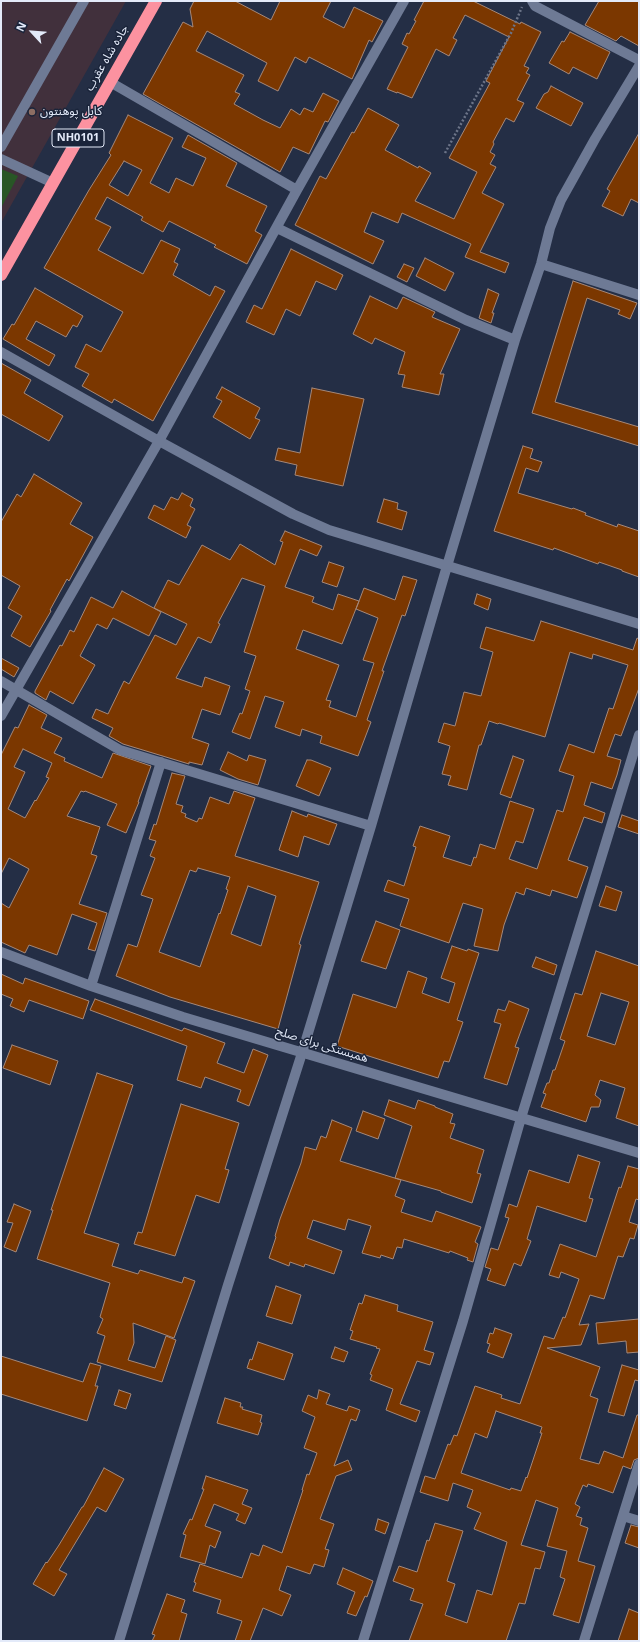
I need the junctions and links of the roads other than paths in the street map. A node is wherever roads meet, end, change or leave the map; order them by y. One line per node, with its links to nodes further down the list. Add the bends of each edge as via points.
1 (84, 1): 8 (street)
2 (156, 1): 7 (highway, جاده شاه عقرب / NH0101)
3 (404, 1): 11 (street)
4 (532, 1): 5 (street, via 535,6)
5 (639, 60)
6 (639, 66): 13 (street, via 594,139 561,200)
7 (110, 82): 10 (highway, جاده شاه عقرب / NH0101); 11 (street)
8 (1, 147)
9 (1, 159): 10 (street)
10 (53, 183): 14 (highway, جاده شاه عقرب / NH0101)
11 (297, 190): 12 (street)
12 (277, 228): 16 (street, via 466,320); 18 (street)
13 (540, 264): 15 (street); 16 (street)
14 (1, 275)
15 (639, 295)
16 (515, 340): 19 (street)
17 (1, 352): 18 (street)
18 (159, 441): 19 (street, via 294,514 329,530); 22 (street)
19 (446, 566): 20 (street); 26 (street)
20 (639, 624)
21 (1, 680): 22 (street)
22 (16, 689): 23 (street); 25 (street, via 120,750)
23 (1, 716)
24 (639, 735): 30 (street)
25 (161, 762): 26 (street); 28 (street)
26 (371, 826): 29 (street)
27 (1, 952): 28 (street, همبستگی برای صلح)
28 (91, 986): 29 (street, همبستگی برای صلح, via 182,1017)
29 (302, 1053): 30 (street, همبستگی برای صلح); 35 (street)
30 (521, 1118): 31 (street, همبستگی برای صلح); 36 (street, via 463,1321)
31 (639, 1153)
32 (639, 1464): 33 (street)
33 (623, 1516): 34 (street); 37 (street)
34 (639, 1521)
35 (119, 1641)
36 (364, 1641)
37 (584, 1641)

